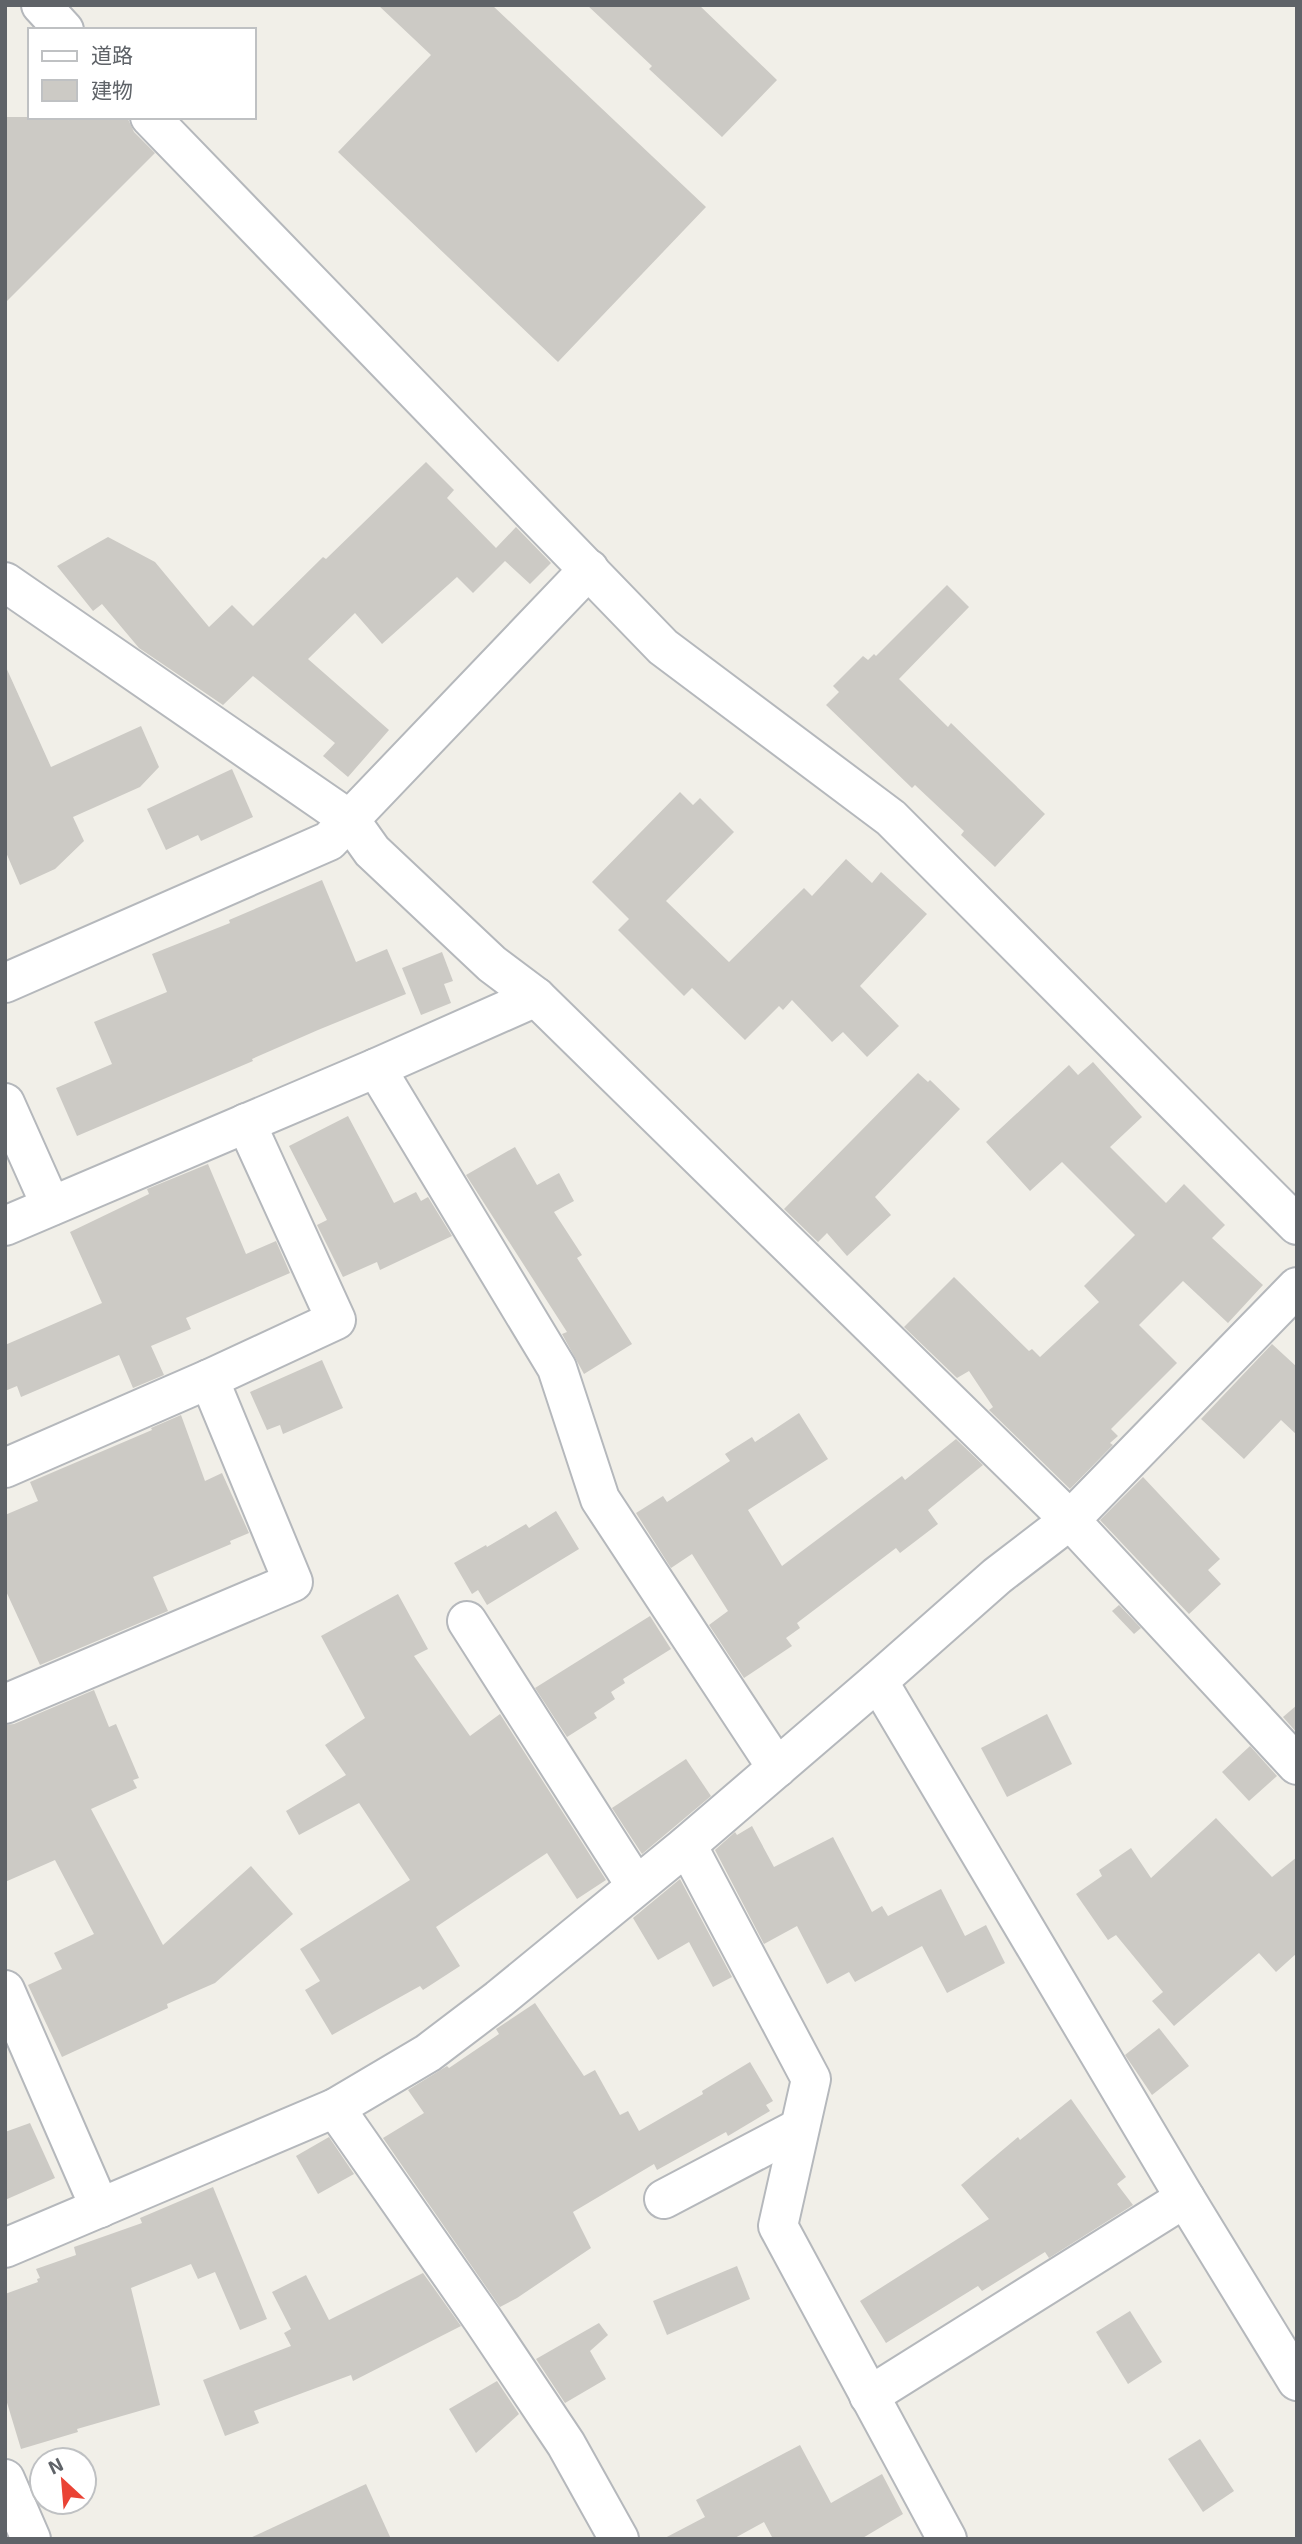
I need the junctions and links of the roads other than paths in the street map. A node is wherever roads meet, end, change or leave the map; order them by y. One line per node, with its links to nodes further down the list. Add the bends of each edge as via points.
1 (41, 5): 2 (street)
2 (62, 28)
3 (152, 119): 4 (street)
4 (589, 569): 6 (street); 13 (street, via 663,647 891,818)
5 (5, 582): 6 (street)
6 (350, 820): 7 (street, via 329,841); 8 (street, via 372,851 492,964)
7 (5, 983)
8 (536, 997): 9 (street); 18 (street)
9 (376, 1068): 11 (street); 23 (street, via 557,1368 600,1499)
10 (5, 1103): 12 (street)
11 (247, 1123): 12 (street); 16 (street, via 336,1320)
12 (51, 1206): 14 (street)
13 (1297, 1225)
14 (5, 1226)
15 (1297, 1287): 18 (street)
16 (209, 1379): 17 (street); 21 (street, via 293,1583)
17 (5, 1468)
18 (1070, 1520): 20 (street, via 997,1576); 22 (street)
19 (467, 1621): 25 (street)
20 (878, 1681): 23 (street); 29 (street)
21 (5, 1704)
22 (1297, 1765)
23 (777, 1768): 24 (street)
24 (687, 1845): 25 (street); 28 (street, via 811,2079)
25 (636, 1886): 27 (street, via 428,2053)
26 (5, 1990): 31 (street)
27 (335, 2109): 31 (street); 37 (street, via 566,2444)
28 (799, 2127): 30 (street); 34 (street, via 778,2226)
29 (1185, 2198): 33 (street); 34 (street)
30 (664, 2199)
31 (100, 2208): 32 (street)
32 (5, 2248)
33 (1292, 2364)
34 (869, 2396): 38 (street)
35 (5, 2479): 36 (street)
36 (31, 2539)
37 (619, 2539)
38 (947, 2539)

